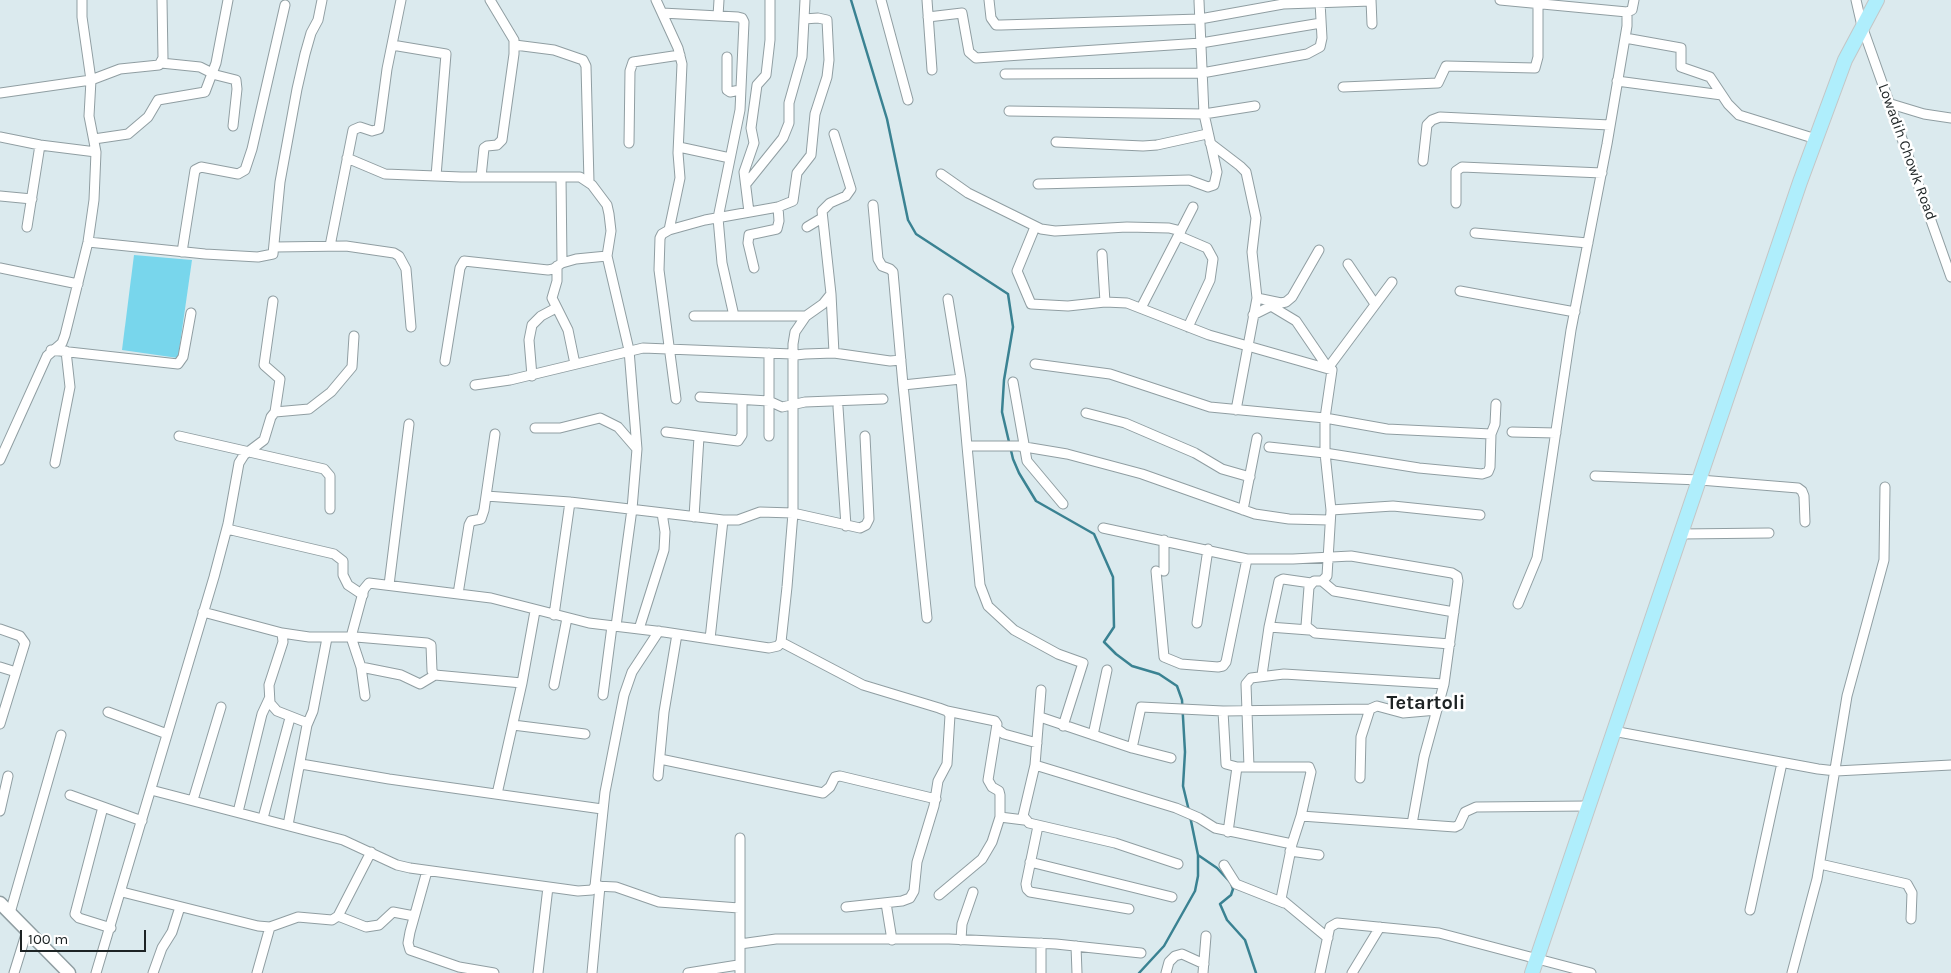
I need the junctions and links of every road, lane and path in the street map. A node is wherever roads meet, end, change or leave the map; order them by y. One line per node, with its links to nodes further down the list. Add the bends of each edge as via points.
1 (82, 0): 45 (street)
2 (162, 0): 40 (street)
3 (228, 0): 42 (street, via 216,63)
4 (322, 0): 98 (street, via 297,89 280,182)
5 (401, 0): 36 (street)
6 (490, 0): 37 (street)
7 (656, 0): 26 (street)
8 (719, 0): 27 (street)
9 (770, 0): 78 (street, via 766,75 756,88 751,128 754,143 745,167)
10 (804, 0): 29 (street)
11 (881, 0): 51 (street)
12 (927, 0): 28 (street)
13 (989, 0): 30 (street, via 990,18 996,25)
14 (1371, 0): 21 (street); 32 (street)
15 (1500, 0): 20 (street)
16 (1634, 0): 25 (street, via 1632,10)
17 (1856, 0): 33 (street, Lowadih Chowk Road)
18 (1877, 0): 33 (main road)
19 (1200, 1): 30 (street)
20 (1529, 1): 23 (street)
21 (1320, 2): 30 (street, via 1283,4); 31 (street)
22 (1567, 2): 23 (street); 25 (street)
23 (1538, 3): 47 (street, via 1538,57 1534,68 1446,66 1438,83)
24 (285, 4): 100 (street, via 245,170 238,174 201,167 194,170)
25 (1627, 12): 34 (street)
26 (662, 13): 27 (street); 38 (street)
27 (718, 16): 48 (street, via 742,18 744,22)
28 (928, 17): 35 (street, via 962,13 969,52 976,58); 41 (street)
29 (804, 19): 78 (street, via 802,57 789,103 789,123 783,138); 84 (street, via 827,20 827,77 815,114 811,154 797,173 793,201)
30 (1200, 19): 35 (street)
31 (1321, 23): 35 (street); 43 (street, via 1320,47 1314,52)
32 (1372, 24)
33 (1862, 26): 52 (street, Lowadih Chowk Road); 63 (main road, via 1845,60)
34 (1625, 38): 46 (street); 50 (street, via 1680,48 1681,67 1710,77)
35 (1201, 43): 43 (street)
36 (392, 45): 69 (street, via 379,129 355,128); 74 (street, via 446,54)
37 (515, 45): 75 (street, via 502,140 497,145 484,148); 77 (street, via 554,50 583,60 586,66)
38 (680, 56): 65 (street, via 633,62 630,71); 67 (street, via 683,76)
39 (727, 57): 48 (street, via 727,90)
40 (161, 63): 42 (street, via 200,67); 45 (street, via 113,70)
41 (932, 70)
42 (211, 73): 58 (street, via 236,80); 61 (street, via 202,94 158,100 148,117 128,134)
43 (1202, 73): 44 (street); 55 (street)
44 (1005, 74)
45 (91, 80): 49 (street); 61 (street, via 89,105)
46 (1617, 81): 50 (street); 57 (street)
47 (1343, 86)
48 (740, 90): 70 (street, via 740,110)
49 (0, 93)
50 (1722, 95): 63 (street, via 1739,114)
51 (908, 100)
52 (1891, 104): 56 (street); 107 (street, Lowadih Chowk Road)
53 (1256, 106): 55 (street)
54 (1009, 111): 55 (street)
55 (1204, 114): 62 (street)
56 (1951, 118)
57 (1610, 124): 71 (street, via 1440,117 1427,125); 72 (street)
58 (233, 126)
59 (834, 134): 88 (street, via 851,189 846,196 824,206)
60 (0, 137): 66 (street)
61 (94, 139): 68 (street)
62 (1208, 139): 64 (street, via 1143,146); 79 (street, via 1217,172 1214,185 1208,187 1189,180); 112 (street, via 1240,166 1250,185 1256,218 1252,252)
63 (1816, 140): 181 (main road)
64 (1056, 142)
65 (629, 144)
66 (40, 145): 68 (street); 81 (street)
67 (679, 147): 70 (street); 92 (street, via 680,178)
68 (96, 152): 95 (street)
69 (347, 158): 74 (street, via 379,172); 97 (street)
70 (730, 158): 87 (street)
71 (1423, 161)
72 (1602, 173): 82 (street, via 1462,167 1456,171); 96 (street)
73 (941, 174): 91 (street, via 968,193)
74 (436, 176): 75 (street)
75 (481, 177): 76 (street)
76 (561, 177): 77 (street, via 580,177); 103 (street)
77 (589, 182): 102 (street, via 607,205 611,231)
78 (746, 184): 86 (street)
79 (1038, 184)
80 (0, 196): 81 (street)
81 (32, 199): 89 (street)
82 (1456, 203)
83 (873, 205): 136 (street, via 878,259 882,266 893,272)
84 (778, 207): 86 (street); 106 (street, via 780,221 777,229 748,235)
85 (1193, 208): 93 (street)
86 (749, 212): 87 (street)
87 (718, 218): 92 (street); 123 (street, via 722,263)
88 (822, 218): 90 (street); 111 (street)
89 (27, 227)
90 (807, 227)
91 (1035, 227): 93 (street, via 1056,231 1169,228); 115 (street, via 1017,272 1031,304 1068,306)
92 (669, 230): 129 (street, via 662,234 658,248)
93 (1180, 233): 118 (street); 126 (street, via 1207,248 1213,259 1210,280)
94 (1475, 233): 96 (street)
95 (88, 242): 100 (street); 109 (street)
96 (1588, 243): 119 (street)
97 (330, 246): 98 (street); 125 (street, via 382,249 399,256 406,269)
98 (275, 248): 100 (street, via 273,254 258,257)
99 (1319, 250): 112 (street, via 1286,302)
100 (182, 252)
101 (1102, 254): 115 (street)
102 (607, 256): 103 (street); 131 (street)
103 (559, 264): 117 (street, via 552,298); 137 (street, via 548,270 464,261 460,268)
104 (1348, 264): 116 (street)
105 (0, 268): 109 (street)
106 (754, 268)
107 (1951, 278)
108 (1392, 282): 116 (street)
109 (78, 284): 130 (street, via 62,343)
110 (1460, 291): 119 (street)
111 (831, 294): 124 (street); 134 (street)
112 (1257, 298): 121 (street)
113 (948, 299): 142 (street)
114 (273, 301): 155 (street, via 264,365 280,379)
115 (1105, 302): 118 (street, via 1127,303)
116 (1375, 304): 140 (street)
117 (556, 308): 138 (street, via 568,330); 141 (street, via 532,325 529,340)
118 (1142, 308): 126 (street)
119 (1574, 312): 164 (street)
120 (191, 313): 132 (street, via 183,357 178,364)
121 (1254, 315): 128 (street); 140 (street, via 1272,306 1296,321)
122 (694, 316): 123 (street)
123 (734, 316): 124 (street)
124 (806, 316): 135 (street, via 795,332)
125 (411, 327)
126 (1188, 327): 128 (street)
127 (354, 336): 155 (street, via 352,367 331,392 309,409)
128 (1246, 345): 140 (street); 154 (street)
129 (668, 349): 131 (street); 133 (street); 147 (street)
130 (51, 350): 132 (street); 170 (street)
131 (629, 350): 138 (street); 174 (street)
132 (66, 352): 178 (street, via 70,387)
133 (769, 353): 135 (street); 150 (street)
134 (834, 353): 135 (street, via 796,355 793,358); 136 (street)
135 (792, 354): 152 (street)
136 (900, 360): 145 (street)
137 (445, 361)
138 (575, 364): 141 (street)
139 (1035, 364): 154 (street, via 1110,374 1210,407)
140 (1328, 368): 157 (street, via 1332,374)
141 (532, 376): 144 (street)
142 (960, 380): 145 (street); 171 (street)
143 (1013, 382): 172 (street)
144 (475, 385)
145 (903, 385): 217 (street)
146 (700, 397): 149 (street)
147 (676, 399)
148 (883, 399): 152 (street)
149 (742, 400): 150 (street); 168 (street, via 740,439)
150 (769, 401): 152 (street, via 782,407); 166 (street)
151 (1496, 404): 163 (street)
152 (792, 405): 191 (street)
153 (838, 407): 197 (street)
154 (1236, 410): 157 (street)
155 (275, 412): 175 (street, via 264,440)
156 (1086, 413): 180 (street, via 1125,424 1195,453 1222,469)
157 (1325, 418): 163 (street, via 1387,429); 176 (street)
158 (409, 424): 208 (street)
159 (535, 428): 174 (street, via 560,428 600,418 618,427)
160 (666, 432): 168 (street)
161 (1512, 432): 164 (street)
162 (495, 434): 183 (street)
163 (1491, 434): 176 (street, via 1490,467 1482,474)
164 (1556, 434): 211 (street, via 1537,558)
165 (179, 436): 175 (street)
166 (768, 436)
167 (865, 436): 197 (street, via 868,519 860,528)
168 (699, 437): 193 (street)
169 (1257, 438): 180 (street)
170 (4, 442): 177 (street)
171 (967, 446): 172 (street); 257 (street, via 980,585 988,606 1014,630 1058,654 1083,663)
172 (1021, 446): 185 (street, via 1027,461); 188 (street, via 1068,454 1142,474)
173 (1269, 447): 176 (street)
174 (637, 449): 187 (street)
175 (248, 452): 186 (street, via 324,469 330,476); 199 (street, via 239,464)
176 (1325, 453): 189 (street)
177 (0, 460)
178 (55, 463)
179 (1595, 476): 181 (street)
180 (1250, 477): 188 (street)
181 (1700, 480): 196 (street, via 1798,488 1804,496); 201 (main road)
182 (1885, 487): 274 (street, via 1885,553 1847,696)
183 (486, 496): 184 (street); 209 (street, via 481,519 471,521 469,525)
184 (570, 502): 187 (street); 215 (street)
185 (1063, 504)
186 (330, 509)
187 (632, 509): 190 (street); 219 (street)
188 (1243, 510): 195 (street, via 1270,516)
189 (1330, 510): 192 (street, via 1392,506); 195 (street)
190 (662, 513): 193 (street); 222 (street, via 664,550)
191 (793, 513): 194 (street, via 760,512 738,520); 197 (street); 230 (street)
192 (1480, 515)
193 (694, 516): 194 (street)
194 (723, 520): 229 (street)
195 (1329, 520): 204 (street)
196 (1805, 522)
197 (846, 526)
198 (1103, 528): 202 (street)
199 (227, 529): 210 (street, via 334,554 343,562 343,575 348,585); 213 (street)
200 (1769, 533): 201 (street)
201 (1681, 534): 259 (main road)
202 (1164, 540): 203 (street); 205 (street, via 1160,571 1164,657 1181,664 1218,667 1226,662)
203 (1208, 549): 205 (street); 218 (street)
204 (1327, 556): 205 (street); 206 (street, via 1327,576); 214 (street, via 1350,556 1452,574 1458,581)
205 (1247, 559)
206 (1322, 581): 207 (street); 214 (street, via 1334,591)
207 (1311, 583): 220 (street, via 1279,581); 223 (street, via 1306,621)
208 (389, 585): 209 (street); 210 (street, via 369,584)
209 (458, 594): 212 (street, via 491,598)
210 (363, 595): 227 (street)
211 (1518, 604)
212 (535, 611): 215 (street); 238 (street)
213 (203, 612): 225 (street); 260 (street)
214 (1454, 612): 231 (street)
215 (554, 615): 216 (street)
216 (566, 618): 219 (street); 240 (street)
217 (927, 618)
218 (1197, 623)
219 (614, 626): 222 (street); 242 (street)
220 (1269, 627): 223 (street); 237 (street)
221 (0, 628): 235 (street, via 24,639)
222 (639, 629): 224 (street)
223 (1309, 630): 231 (street, via 1362,638)
224 (659, 631): 226 (street); 285 (street, via 629,681)
225 (282, 633): 228 (street); 244 (street, via 283,642 269,685)
226 (677, 634): 229 (street); 267 (street)
227 (351, 637): 228 (street); 233 (street); 236 (street, via 427,643 431,646)
228 (327, 638): 256 (street, via 313,712)
229 (710, 639): 230 (street, via 769,648)
230 (781, 642): 249 (street, via 863,685)
231 (1450, 644): 239 (street)
232 (0, 667): 235 (street)
233 (361, 667): 236 (street, via 401,675 420,684); 243 (street)
234 (1108, 670): 263 (street)
235 (16, 672): 254 (street)
236 (435, 675): 238 (street)
237 (1262, 675): 239 (street); 247 (street, via 1247,680)
238 (522, 683): 255 (street)
239 (1444, 684): 248 (street)
240 (554, 685)
241 (1042, 690): 252 (street)
242 (603, 695)
243 (365, 696)
244 (269, 699): 253 (street, via 277,712); 287 (street, via 262,714)
245 (221, 707): 282 (street)
246 (1370, 709): 247 (street); 248 (street, via 1376,706 1402,713); 277 (street, via 1361,737)
247 (1248, 710): 250 (street); 273 (street)
248 (1437, 710): 293 (street, via 1424,757)
249 (947, 711): 258 (street, via 995,721); 281 (street, via 951,723 948,759 938,781)
250 (1223, 711): 265 (street, via 1141,708); 272 (street, via 1225,761)
251 (108, 712): 260 (street)
252 (1040, 716): 257 (street); 264 (street)
253 (290, 718): 256 (street, via 305,722); 290 (street)
254 (0, 724)
255 (513, 725): 261 (street); 280 (street)
256 (307, 726): 269 (street)
257 (1063, 726): 263 (street)
258 (997, 729): 264 (street); 289 (street, via 988,780 999,791)
259 (1613, 731): 268 (street); 284 (main road)
260 (167, 734): 278 (street)
261 (585, 734)
262 (61, 735): 320 (street)
263 (1093, 735): 265 (street)
264 (1037, 743): 270 (street)
265 (1132, 748): 266 (street)
266 (1171, 758)
267 (660, 759): 276 (street); 281 (street, via 824,793 835,777 840,776)
268 (1782, 763): 274 (street); 319 (street)
269 (301, 764): 280 (street); 294 (street)
270 (1035, 765): 292 (street); 296 (street, via 1176,808)
271 (1951, 765): 274 (street)
272 (1237, 767): 273 (street); 296 (street)
273 (1249, 767): 288 (street, via 1309,767 1311,772)
274 (1836, 771): 303 (street)
275 (8, 776): 286 (street)
276 (658, 776)
277 (1360, 778)
278 (151, 790): 282 (street); 291 (street)
279 (70, 794): 283 (street)
280 (497, 794): 285 (street)
281 (936, 798): 313 (street, via 917,862 914,891 910,898)
282 (192, 800): 287 (street)
283 (103, 806): 291 (street); 326 (street, via 75,914)
284 (1588, 806): 293 (street, via 1476,807 1465,812 1455,827); 336 (main road)
285 (602, 809): 306 (street)
286 (0, 811)
287 (238, 812): 290 (street)
288 (1301, 816): 293 (street); 298 (street)
289 (1000, 817): 292 (street); 310 (street, via 982,859)
290 (263, 818): 294 (street)
291 (142, 820): 308 (street)
292 (1024, 820): 295 (street)
293 (1412, 824)
294 (288, 825): 299 (street, via 344,840)
295 (1038, 826): 301 (street); 302 (street, via 1115,842)
296 (1228, 832): 298 (street)
297 (740, 838): 317 (street)
298 (1291, 848): 300 (street); 314 (street, via 1280,893)
299 (371, 852): 305 (street, via 397,865); 321 (street)
300 (1319, 855)
301 (1030, 862): 311 (street); 318 (street, via 1026,884 1030,892)
302 (1178, 864)
303 (1820, 864): 323 (street, via 1907,884 1912,893); 355 (street)
304 (1224, 865): 314 (street, via 1236,884)
305 (427, 871): 307 (street); 322 (street)
306 (597, 886): 307 (street, via 587,892); 317 (street, via 616,887 659,902); 346 (street)
307 (548, 887): 345 (street)
308 (122, 892): 315 (street); 326 (street)
309 (973, 892): 331 (street, via 962,924)
310 (939, 895)
311 (1172, 897)
312 (0, 903): 320 (main road)
313 (886, 903): 316 (street); 330 (street)
314 (1284, 903): 329 (street)
315 (180, 907): 324 (street); 342 (street)
316 (846, 907)
317 (739, 908): 333 (street)
318 (1130, 909)
319 (1750, 910)
320 (10, 913): 327 (main road)
321 (338, 916): 322 (street, via 366,928 379,926 393,912); 324 (street, via 332,920 298,917)
322 (414, 916): 344 (street, via 408,943 412,953)
323 (1911, 919)
324 (270, 927): 343 (street)
325 (1380, 927): 329 (street, via 1337,923 1330,927); 336 (street, via 1439,933); 352 (street)
326 (111, 928): 341 (street)
327 (27, 931): 339 (street); 340 (main road)
328 (1206, 936): 338 (street)
329 (1328, 938): 351 (street)
330 (892, 940): 331 (street); 333 (street, via 776,939)
331 (961, 940): 332 (street)
332 (1041, 943): 334 (street); 348 (street)
333 (740, 944): 337 (street)
334 (1076, 946): 335 (street); 349 (street)
335 (1141, 953)
336 (1536, 959): 353 (main road); 354 (street)
337 (739, 969): 347 (street)
338 (1204, 969): 350 (street, via 1182,954 1169,962)
339 (14, 973)
340 (69, 973)
341 (96, 973)
342 (153, 973)
343 (257, 973)
344 (494, 973)
345 (538, 973)
346 (592, 973)
347 (688, 973)
348 (1041, 973)
349 (1077, 973)
350 (1166, 973)
351 (1320, 973)
352 (1352, 973)
353 (1532, 973)
354 (1591, 973)
355 (1792, 973)

